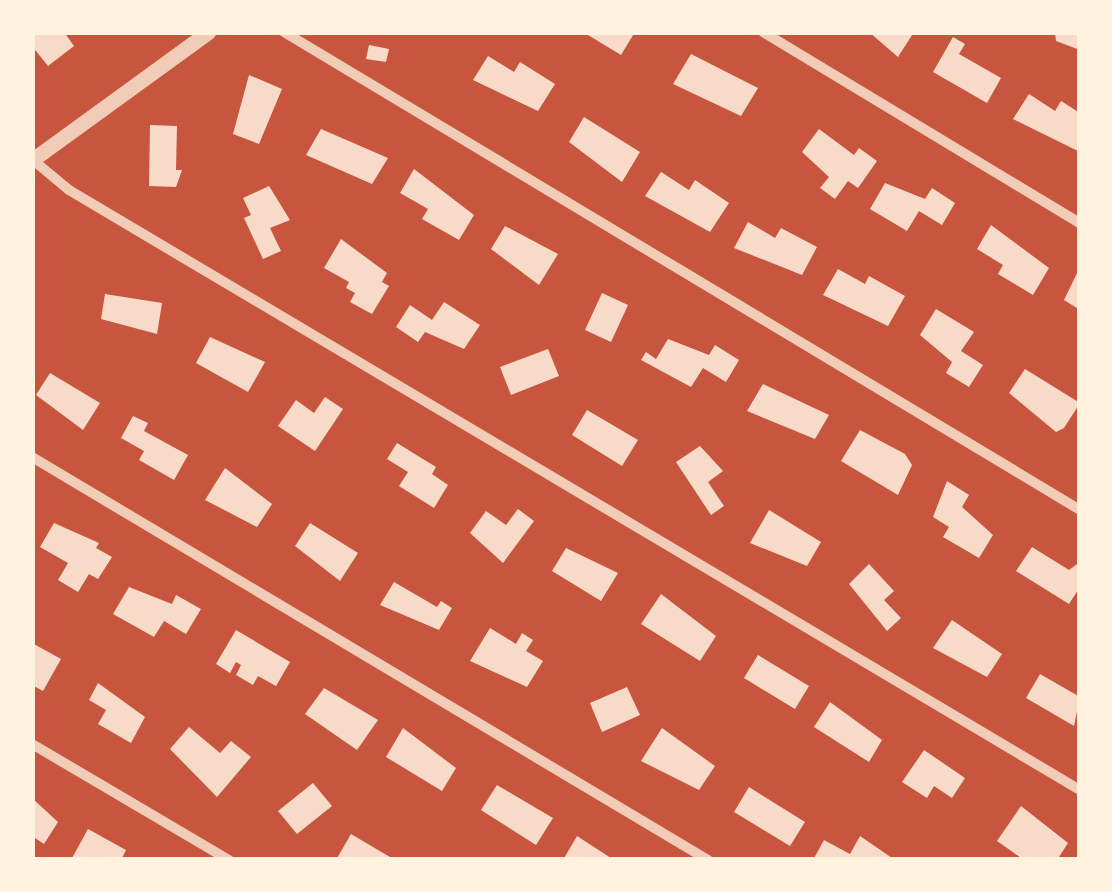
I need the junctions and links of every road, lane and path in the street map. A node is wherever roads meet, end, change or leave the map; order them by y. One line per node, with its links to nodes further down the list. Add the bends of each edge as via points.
1 (208, 32): 4 (street)
2 (284, 32): 7 (street)
3 (764, 32): 5 (street)
4 (33, 160): 9 (street, via 69,190)
5 (1080, 222)
6 (32, 457): 11 (street)
7 (1080, 510)
8 (32, 744): 10 (street)
9 (1080, 790)
10 (228, 860)
11 (708, 860)

